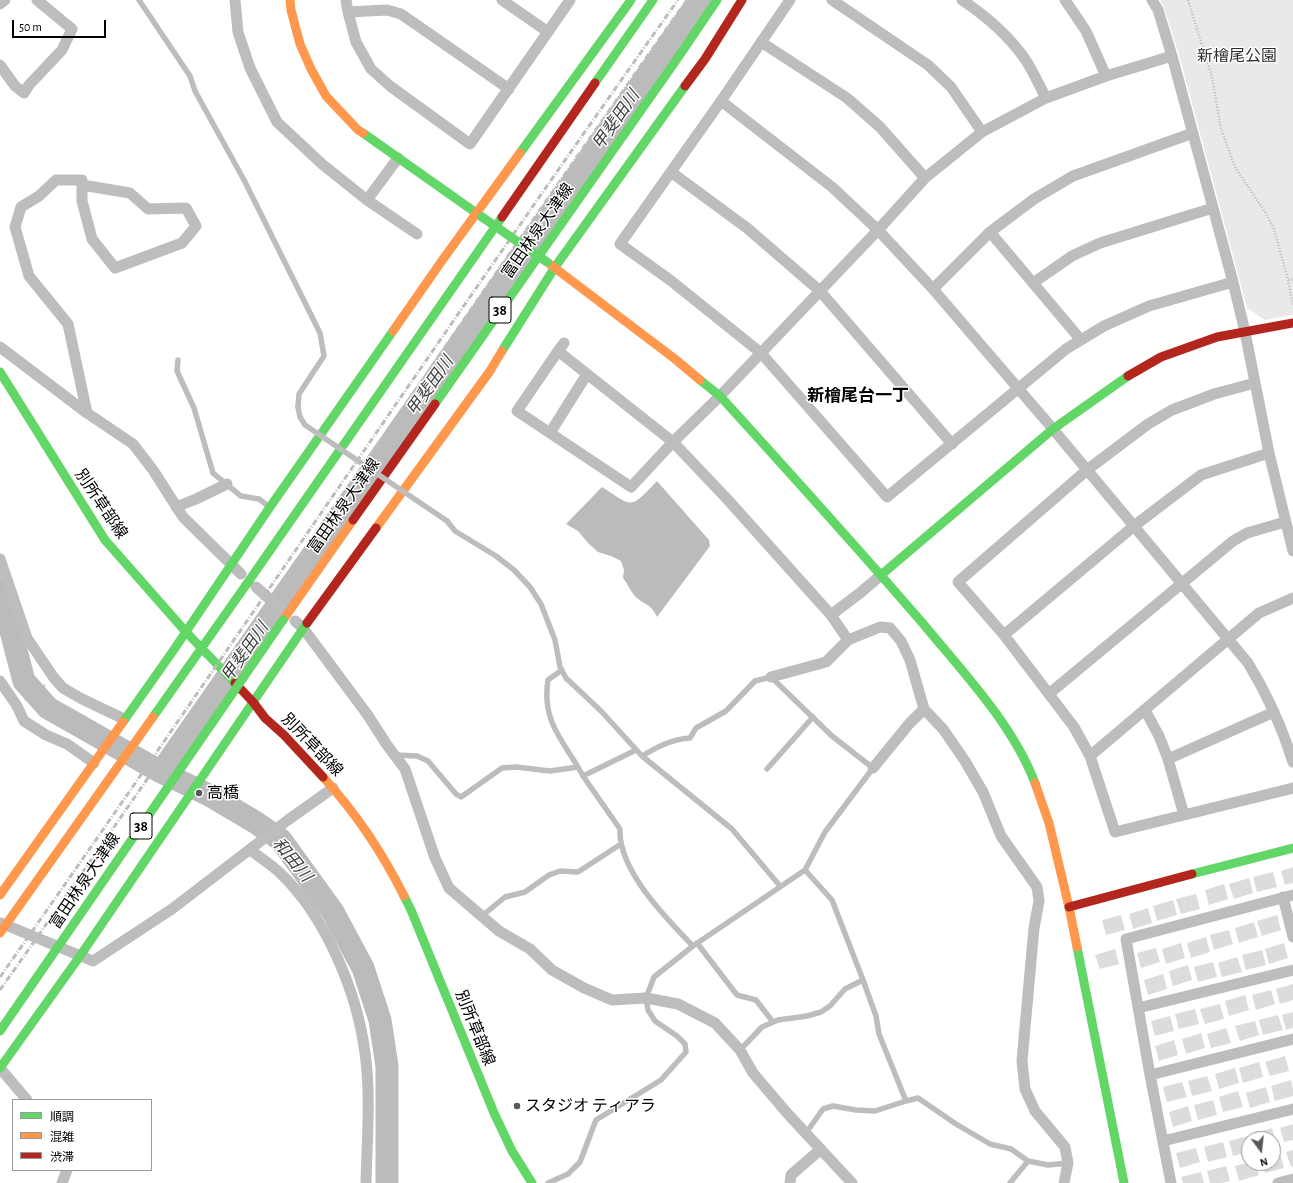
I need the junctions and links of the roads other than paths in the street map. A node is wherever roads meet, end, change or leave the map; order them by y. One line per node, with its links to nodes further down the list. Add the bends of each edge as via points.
1 (5, 0): 18 (street)
2 (36, 0): 23 (street, via 72,29 62,50 24,93 15,86)
3 (139, 0): 83 (lane, bridge, via 190,76 195,91 244,180 320,333 324,356 299,394 298,407 305,425 447,521 455,531 514,570 541,604)
4 (235, 0): 34 (street, via 238,32 250,68 277,122 322,164)
5 (290, 0): 30 (main road, via 300,44 326,96 358,130)
6 (346, 0): 19 (street)
7 (502, 0): 20 (street)
8 (570, 0): 20 (street)
9 (631, 0): 36 (main road)
10 (653, 0): 74 (main road)
11 (717, 0): 76 (main road, 富田林泉大津線 / 38)
12 (742, 0): 40 (main road, via 705,59)
13 (790, 0): 21 (street)
14 (832, 0): 28 (street, via 928,65 951,87)
15 (962, 0): 26 (street, via 1002,31 1025,60)
16 (1065, 0): 24 (street, via 1086,31)
17 (1152, 0): 22 (street, via 1158,10)
18 (0, 4)
19 (348, 12): 25 (street, via 387,10 402,14); 25 (street, via 356,42 371,69 390,86 470,144)
20 (548, 32): 25 (street)
21 (761, 42): 27 (street); 32 (street, via 847,98 880,127)
22 (1172, 56): 24 (street); 29 (street)
23 (0, 65)
24 (1106, 76): 26 (street)
25 (509, 89)
26 (1046, 98): 28 (street)
27 (721, 101): 31 (street); 37 (street, via 832,187)
28 (982, 132): 32 (street)
29 (1193, 132): 35 (street); 38 (street, via 1073,176 1034,199)
30 (398, 158): 34 (street); 36 (main road)
31 (671, 172): 44 (street, via 747,228); 49 (street, via 620,244 670,280)
32 (926, 178): 37 (street)
33 (82, 185): 33 (street, via 130,193 148,209 186,208 196,226 182,243 115,268 92,239 82,201); 56 (street, via 82,180 56,180 39,196 21,207 15,226 29,276 68,324)
34 (367, 200): 39 (street)
35 (1213, 208): 41 (street); 42 (street, via 1100,242 1072,256)
36 (479, 215): 40 (main road, bridge); 65 (main road)
37 (878, 230): 43 (street); 44 (street)
38 (990, 232): 42 (street); 43 (street)
39 (417, 234)
40 (551, 265): 55 (main road); 78 (main road, via 490,371)
41 (1233, 282): 46 (street); 47 (street, via 1149,306 1104,326)
42 (1033, 283): 47 (street)
43 (933, 289): 54 (street)
44 (820, 291): 49 (street); 60 (street)
45 (1293, 324): 46 (main road)
46 (1245, 332): 53 (street); 57 (main road, via 1217,337 1188,347 1134,371)
47 (1081, 340): 54 (street)
48 (0, 347): 56 (street)
49 (761, 353): 55 (street); 60 (street, via 887,497)
50 (178, 360): 63 (lane, via 177,370 194,408 213,473)
51 (0, 372): 79 (main road, 別所草部線, via 105,540)
52 (587, 374): 58 (street); 58 (street, via 561,347 517,411); 59 (street)
53 (1255, 383): 61 (street); 62 (street, via 1214,394 1172,410 1148,424)
54 (1017, 389): 57 (street); 60 (street)
55 (720, 396): 59 (street); 72 (main road)
56 (87, 413): 64 (street, via 132,444 154,470)
57 (1053, 429): 62 (street); 72 (main road)
58 (550, 434): 59 (street, via 631,488)
59 (673, 442): 77 (street)
60 (952, 444)
61 (1269, 453): 66 (street); 67 (street, via 1201,475)
62 (1087, 470): 67 (street); 80 (street, via 958,582)
63 (227, 484): 64 (street); 65 (lane, via 241,496 259,499)
64 (176, 506): 70 (street, via 183,517)
65 (270, 507): 70 (main road)
66 (1285, 522): 68 (street); 73 (street, via 1248,533 1233,541)
67 (1134, 526): 73 (street); 80 (street)
68 (1293, 551)
69 (0, 559): 92 (street, via 27,638 54,678 63,688)
70 (231, 565): 71 (street); 79 (main road)
71 (241, 574)
72 (881, 575): 77 (street); 114 (main road, via 1000,718 1029,768 1049,823)
73 (1181, 584): 81 (street); 86 (street)
74 (251, 586): 76 (street); 117 (main road, bridge)
75 (1293, 598): 81 (street, via 1259,613)
76 (282, 614): 126 (main road, 富田林泉大津線 / 38, bridge)
77 (832, 615): 82 (street)
78 (299, 625): 87 (main road); 94 (street, via 367,714)
79 (186, 632): 87 (main road, 別所草部線); 92 (main road)
80 (1004, 635): 86 (street)
81 (1229, 639): 89 (street); 90 (street, via 1260,682)
82 (848, 640): 84 (street, via 826,662); 88 (street, via 880,627 890,628 901,641 910,660)
83 (562, 670): 93 (lane, via 566,678); 100 (lane, via 548,680 548,712 553,726)
84 (771, 677): 91 (lane); 95 (lane, via 755,681 726,711 696,728 690,738 679,739)
85 (0, 681): 98 (street, via 24,721)
86 (1050, 693): 96 (street, via 1074,727)
87 (253, 702): 104 (main road, 別所草部線, via 265,718); 120 (main road)
88 (924, 709): 101 (street); 138 (street, via 944,729 983,792 1001,836 1037,887 1039,901 1034,928 1022,1061 1025,1089 1035,1111 1065,1147)
89 (1146, 710): 96 (street); 97 (street, via 1160,736)
90 (1274, 712): 97 (street); 99 (street)
91 (813, 717): 101 (lane, via 832,736); 102 (lane)
92 (122, 722): 98 (main road)
93 (636, 750): 95 (lane); 103 (lane)
94 (394, 755): 100 (lane, via 417,756 428,761 461,797 502,768 516,766 550,771); 115 (street, via 405,769 435,858 449,888)
95 (642, 756): 111 (lane, via 732,829)
96 (1090, 756): 106 (street, via 1115,832)
97 (1168, 759): 106 (street)
98 (95, 761): 112 (main road)
99 (1293, 762)
100 (578, 767): 103 (lane)
101 (873, 768): 110 (lane, via 825,832)
102 (767, 769)
103 (583, 776): 107 (lane, via 620,829)
104 (333, 788): 108 (street); 143 (main road, 別所草部線, via 370,836 400,888 494,1113 512,1151)
105 (1293, 788): 106 (street)
106 (1184, 815)
107 (622, 844): 115 (lane, via 578,872 560,871 549,875 525,892 505,897); 119 (lane, via 625,857 644,890 666,918)
108 (252, 848): 120 (street, via 172,909 92,962); 142 (street, via 299,894 340,961 365,1052 368,1088)
109 (1293, 848): 114 (main road)
110 (805, 870): 111 (lane); 122 (lane, via 832,900)
111 (780, 886): 119 (lane)
112 (0, 895)
113 (1288, 896): 118 (street); 124 (street, via 1126,939)
114 (1069, 907): 149 (main road)
115 (482, 916): 123 (street, via 499,931 530,949 552,970 584,988 612,1000)
116 (0, 923): 120 (street)
117 (0, 932)
118 (1293, 937)
119 (695, 945): 123 (lane, via 654,978); 125 (lane, via 737,995 756,1000)
120 (80, 956): 129 (main road)
121 (1293, 970): 124 (street)
122 (863, 980): 125 (lane, via 845,989 830,1006 820,1012); 132 (lane, via 876,1016 879,1034)
123 (646, 998): 128 (street, via 678,1004 715,1024); 144 (lane, via 648,1010 655,1021 677,1036 685,1044 686,1052 661,1080 596,1120 580,1162 568,1174)
124 (1138, 1008): 130 (street)
125 (773, 1022): 128 (lane, via 762,1027)
126 (0, 1032)
127 (1293, 1038): 130 (street)
128 (740, 1050): 134 (street, via 753,1073)
129 (0, 1068): 131 (street)
130 (1150, 1075): 135 (street)
131 (26, 1099)
132 (906, 1101): 134 (lane, via 875,1111 833,1106 823,1109); 137 (lane, via 918,1098 990,1144 1011,1149)
133 (1293, 1109): 135 (street)
134 (806, 1133): 136 (street)
135 (1162, 1141): 150 (street)
136 (821, 1149): 145 (street, via 791,1175); 146 (street)
137 (1028, 1161): 138 (lane, via 1048,1165); 147 (lane)
138 (1068, 1163): 148 (street)
139 (67, 1171): 141 (street)
140 (1293, 1179): 151 (street)
141 (62, 1183)
142 (366, 1183)
143 (532, 1183)
144 (548, 1183)
145 (790, 1183)
146 (852, 1183)
147 (1010, 1183)
148 (1064, 1183)
149 (1124, 1183)
150 (1171, 1183)
151 (1278, 1183)

